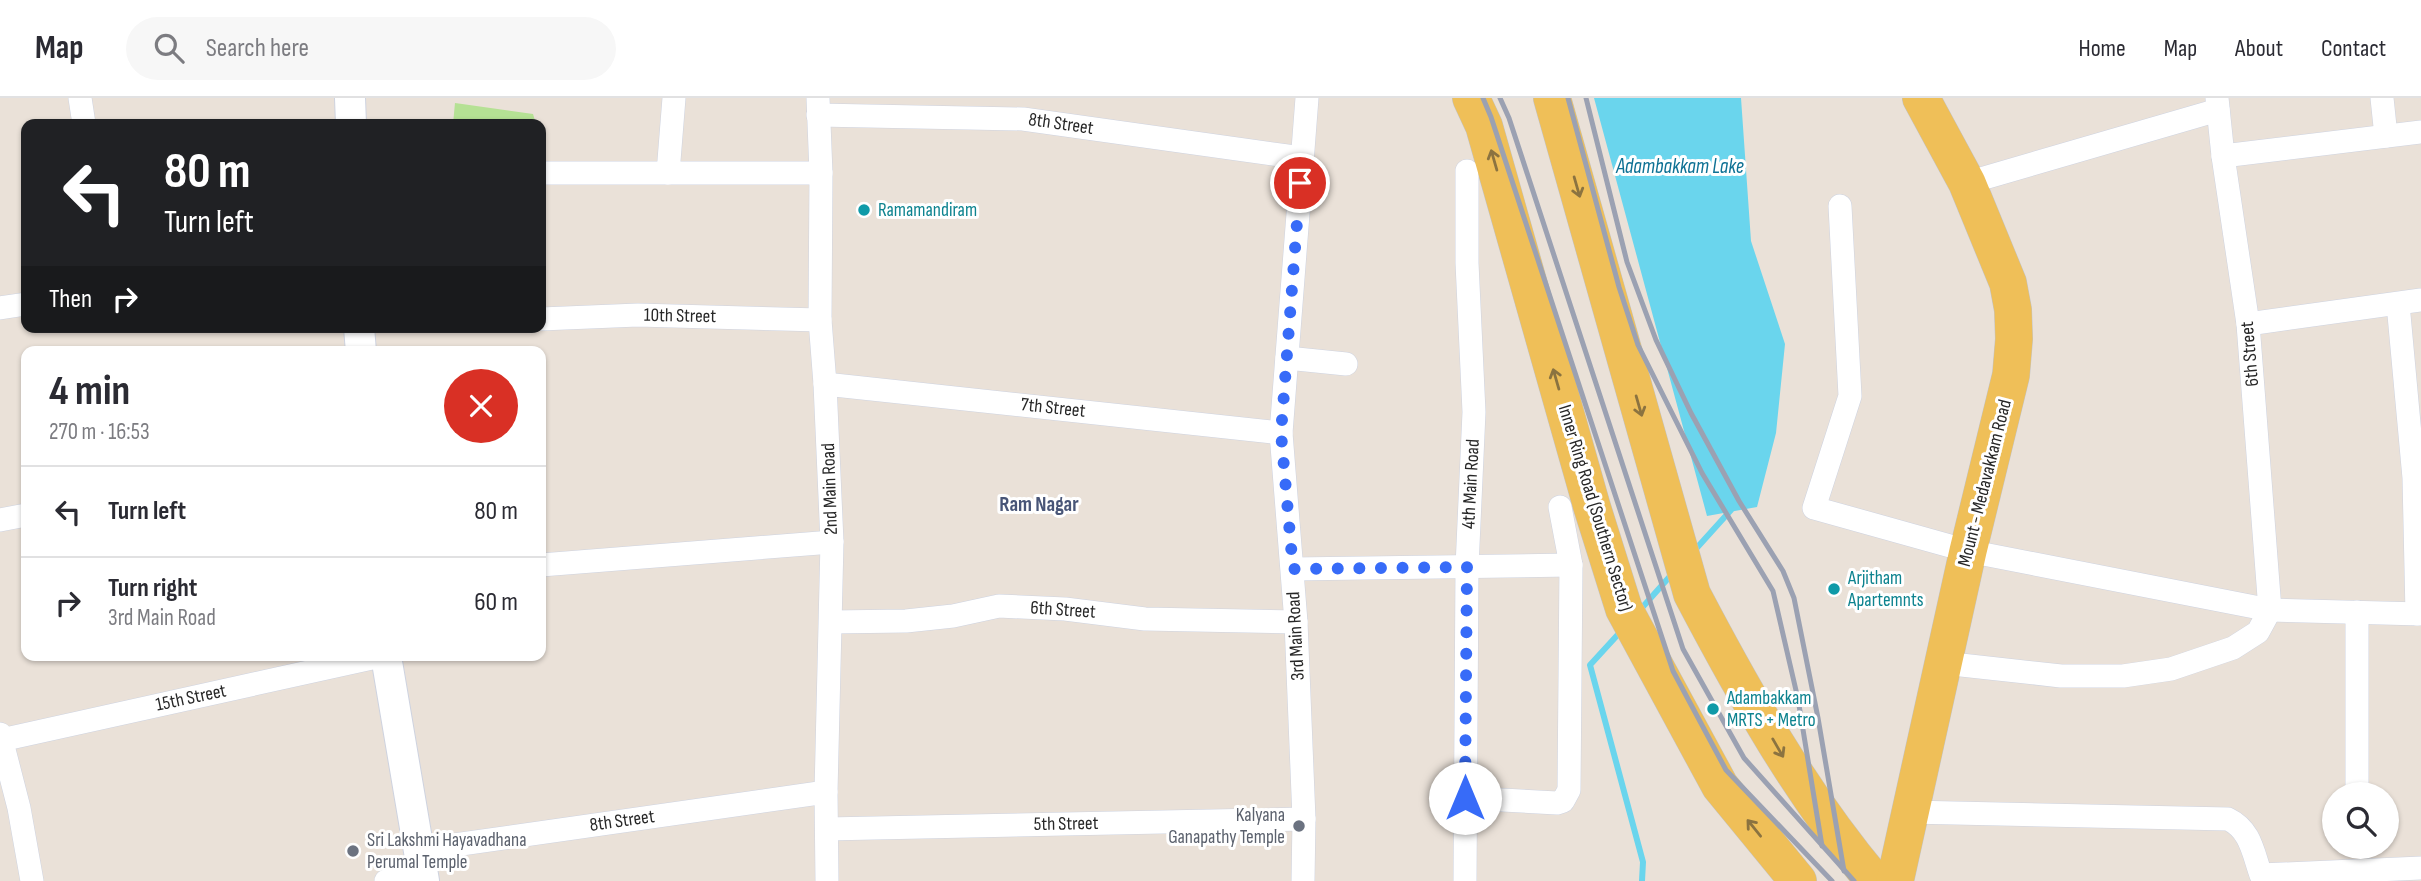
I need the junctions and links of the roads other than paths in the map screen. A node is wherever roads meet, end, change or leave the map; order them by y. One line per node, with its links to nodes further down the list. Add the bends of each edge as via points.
1 (80, 98): 11 (street)
2 (350, 98): 12 (street)
3 (674, 98): 19 (street)
4 (1307, 98): 16 (street, 3rd Main Road)
5 (1471, 98): 67 (main road, Inner Ring Road (Southern Sector), one-way to 5, via 1720,786 1624,609 1484,127)
6 (1552, 98): 68 (main road, one-way to 68, via 1692,594 1810,798)
7 (1921, 98): 21 (main road, Mount - Medavakkam Road)
8 (2382, 98): 14 (street)
9 (2217, 104): 15 (street, 6th Street); 21 (street)
10 (818, 106): 16 (street, 8th Street, via 1023,119); 20 (street, 2nd Main Road)
11 (83, 119)
12 (351, 119)
13 (2421, 132): 14 (street)
14 (2386, 136): 15 (street)
15 (2223, 156): 29 (street, 6th Street)
16 (1301, 158): 30 (street, 3rd Main Road)
17 (1467, 171): 42 (street, 4th Main Road, via 1474,412)
18 (546, 173): 19 (street)
19 (668, 173): 20 (street)
20 (821, 173): 28 (street, 2nd Main Road)
21 (1967, 183): 39 (main road, Mount - Medavakkam Road, via 2008,283 2014,339 2011,375)
22 (1840, 206): 39 (street, via 1850,396 1814,508)
23 (2421, 300): 24 (street)
24 (2398, 304): 29 (street); 34 (street)
25 (21, 305): 26 (street)
26 (0, 308)
27 (546, 319): 28 (street, 10th Street, via 638,315)
28 (820, 320): 32 (street, 2nd Main Road)
29 (2248, 324): 44 (street, 6th Street)
30 (1287, 358): 31 (street); 33 (street, 3rd Main Road)
31 (1346, 364)
32 (825, 384): 33 (street, 7th Street); 38 (street, 2nd Main Road)
33 (1281, 433): 43 (street, 3rd Main Road)
34 (2416, 448): 46 (street)
35 (1560, 507): 41 (street)
36 (21, 515): 37 (street)
37 (0, 520)
38 (832, 542): 40 (street); 47 (street, 2nd Main Road)
39 (1968, 551): 44 (street); 51 (main road, Mount - Medavakkam Road)
40 (546, 565)
41 (1571, 565): 42 (street); 55 (street, via 1569,790 1557,803)
42 (1467, 567): 43 (street); 55 (street, 4th Main Road)
43 (1293, 569): 48 (street, 3rd Main Road)
44 (2270, 610): 45 (street); 51 (street, via 2258,632 2233,649 2147,673 2061,676)
45 (2357, 612): 46 (street); 53 (street)
46 (2419, 614)
47 (831, 622): 48 (street, 6th Street, via 906,621 999,606 1145,619); 54 (street, 2nd Main Road)
48 (1296, 622): 58 (street, 3rd Main Road)
49 (360, 661): 52 (street, 15th Street)
50 (385, 661): 60 (street)
51 (1943, 663): 57 (main road, Mount - Medavakkam Road)
52 (1, 737): 56 (street)
53 (2357, 782)
54 (826, 792): 59 (street, 2nd Main Road); 60 (street, 8th Street)
55 (1465, 798): 66 (street, 4th Main Road)
56 (9, 811): 62 (street)
57 (1909, 812): 61 (street, via 2228,819 2241,825 2261,876); 69 (main road, Mount - Medavakkam Road)
58 (1304, 819): 59 (street, 5th Street); 65 (street, 3rd Main Road)
59 (827, 829): 64 (street, 2nd Main Road)
60 (422, 868): 63 (street, 8th Street)
61 (2421, 868)
62 (32, 881)
63 (386, 881)
64 (827, 881)
65 (1303, 881)
66 (1465, 881)
67 (1798, 881)
68 (1874, 881)
69 (1895, 881)

